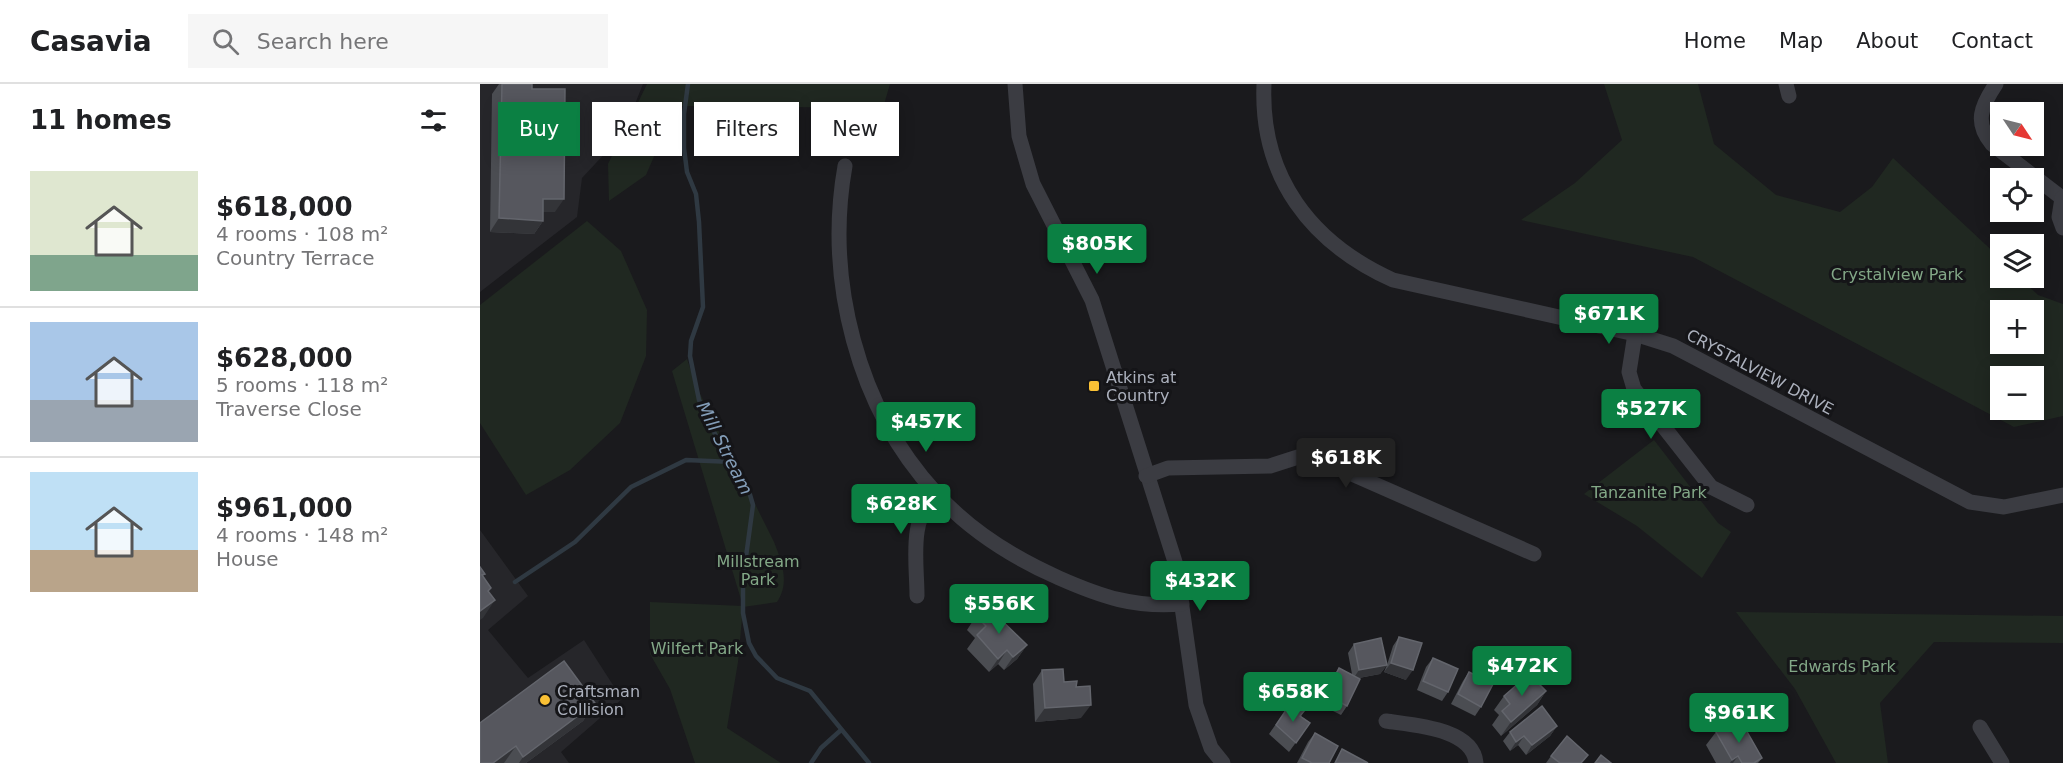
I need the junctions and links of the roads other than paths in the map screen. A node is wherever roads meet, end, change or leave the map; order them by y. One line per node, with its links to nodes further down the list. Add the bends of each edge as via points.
1 (1015, 84): 8 (street, via 1019,136 1033,184 1092,300)
2 (1264, 84): 7 (street, CRYSTALVIEW DRIVE, via 1267,139 1279,174 1318,232 1338,250 1393,280)
3 (1988, 86): 5 (street, via 1981,111 1984,136)
4 (845, 166): 9 (street, via 838,205 840,253 852,333 879,409)
5 (2063, 198): 6 (street, via 2059,217)
6 (2063, 228)
7 (1635, 334): 10 (street, CRYSTALVIEW DRIVE, via 1673,346 1970,502 2004,507); 11 (street, via 1629,372 1634,389 1711,487)
8 (1146, 476): 12 (street, via 1168,468 1270,466 1298,457 1329,464); 14 (street, via 1176,565)
9 (936, 494): 13 (street, via 918,520); 14 (street, via 1009,553 1046,572 1140,605)
10 (2063, 495)
11 (1747, 505)
12 (1534, 554)
13 (918, 597)
14 (1182, 604): 17 (street, via 1196,705 1211,748)
15 (1386, 721): 18 (street, via 1446,731 1464,742)
16 (1980, 728): 19 (street)
17 (1223, 763)
18 (1476, 763)
19 (2002, 763)

